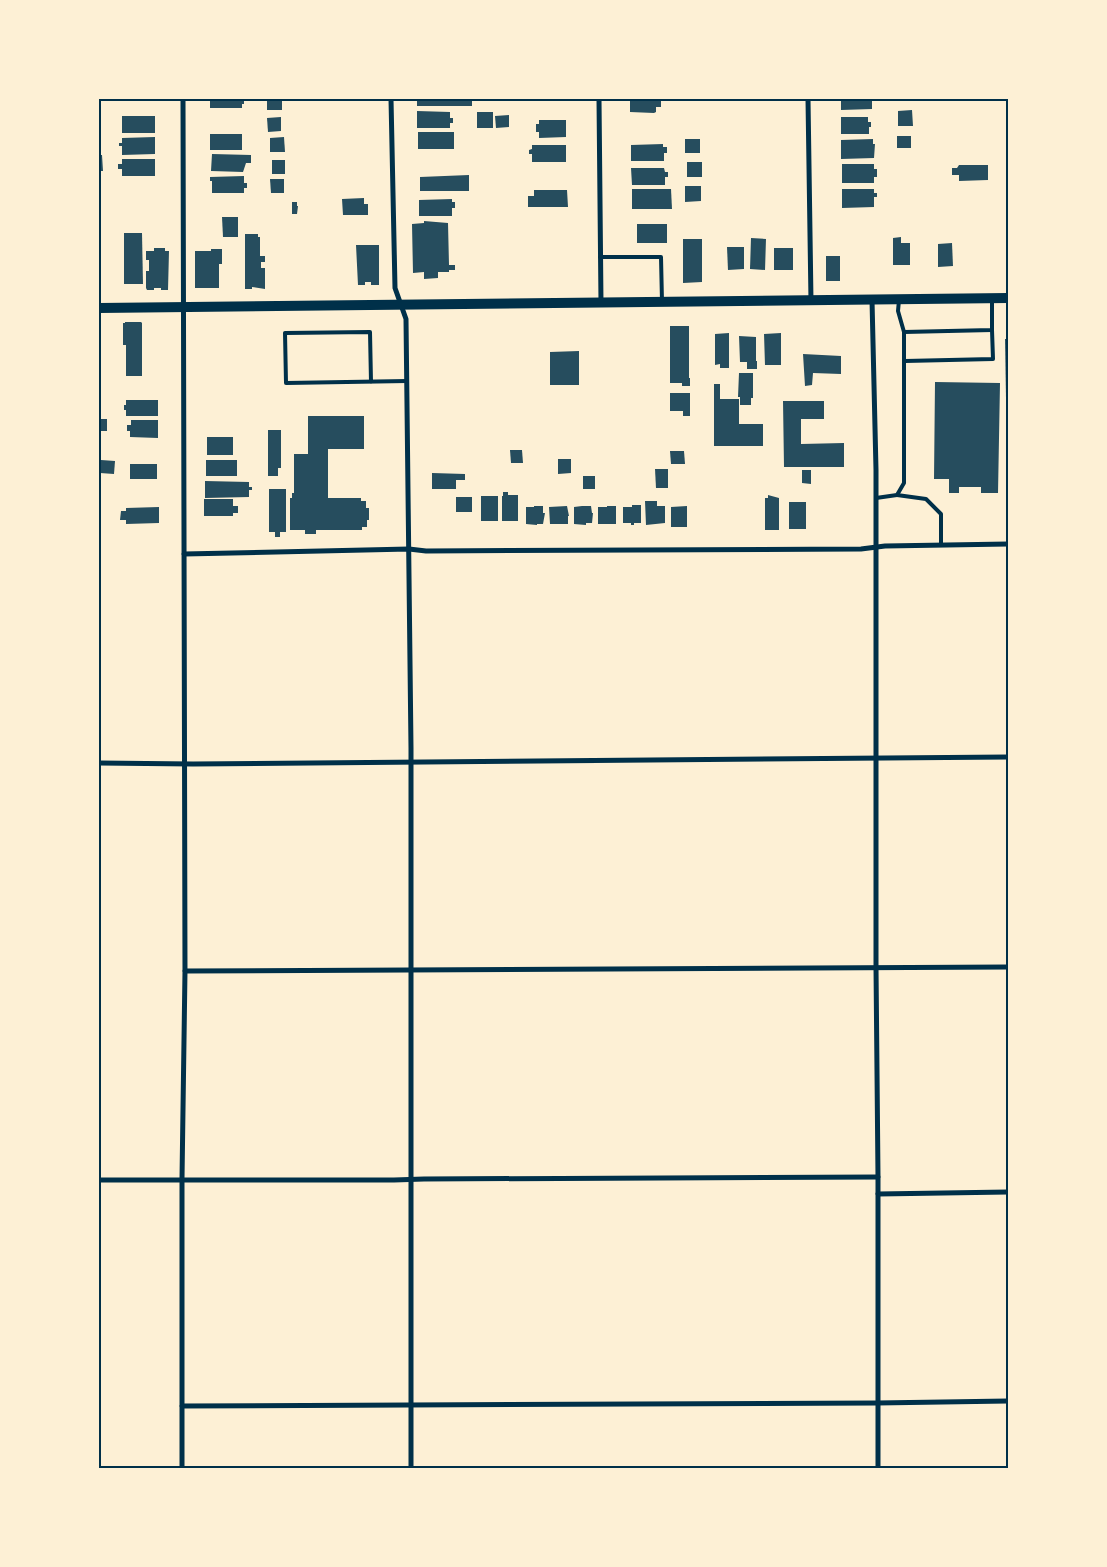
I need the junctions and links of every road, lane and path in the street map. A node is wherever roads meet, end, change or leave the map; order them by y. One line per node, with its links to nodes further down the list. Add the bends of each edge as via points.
1 (183, 99): 14 (street)
2 (391, 99): 13 (street, via 395,288)
3 (599, 99): 5 (street)
4 (808, 99): 8 (street)
5 (600, 258): 11 (street); 12 (lane, via 661,257)
6 (992, 298): 7 (main road); 10 (main road); 16 (lane)
7 (1008, 298)
8 (811, 300): 9 (main road); 12 (main road)
9 (872, 300): 10 (main road); 22 (street)
10 (899, 300): 17 (lane, via 898,311)
11 (601, 302): 12 (main road); 13 (main road)
12 (662, 302)
13 (402, 304): 14 (main road); 19 (street, via 406,319)
14 (184, 307): 15 (main road); 27 (street)
15 (99, 308)
16 (992, 330): 17 (lane); 18 (lane, via 993,359)
17 (904, 332): 18 (lane)
18 (905, 361): 21 (lane, via 904,483)
19 (407, 381): 20 (lane); 26 (street)
20 (371, 382): 20 (lane, via 286,383 285,333 370,332)
21 (897, 495): 22 (lane); 24 (lane, via 926,499 941,514)
22 (876, 498): 25 (street)
23 (1008, 544): 24 (street)
24 (941, 545): 25 (street)
25 (876, 548): 26 (street); 29 (street)
26 (409, 549): 27 (street); 30 (street)
27 (184, 554): 32 (street)
28 (1008, 757): 29 (street)
29 (876, 758): 30 (street); 33 (street)
30 (411, 762): 32 (street); 36 (street)
31 (99, 763): 32 (street)
32 (184, 764): 35 (street)
33 (876, 967): 34 (street); 36 (street); 37 (street)
34 (1008, 967)
35 (185, 971): 36 (street); 38 (street)
36 (411, 971): 40 (street)
37 (878, 1177): 40 (street); 42 (street)
38 (182, 1179): 39 (street); 40 (street); 46 (street)
39 (99, 1180)
40 (411, 1180): 45 (street)
41 (1008, 1192): 42 (street)
42 (878, 1194): 44 (street)
43 (1008, 1401): 44 (street)
44 (878, 1403): 45 (street); 49 (street)
45 (411, 1404): 46 (street); 48 (street)
46 (182, 1406): 47 (street)
47 (182, 1468)
48 (411, 1468)
49 (878, 1468)

